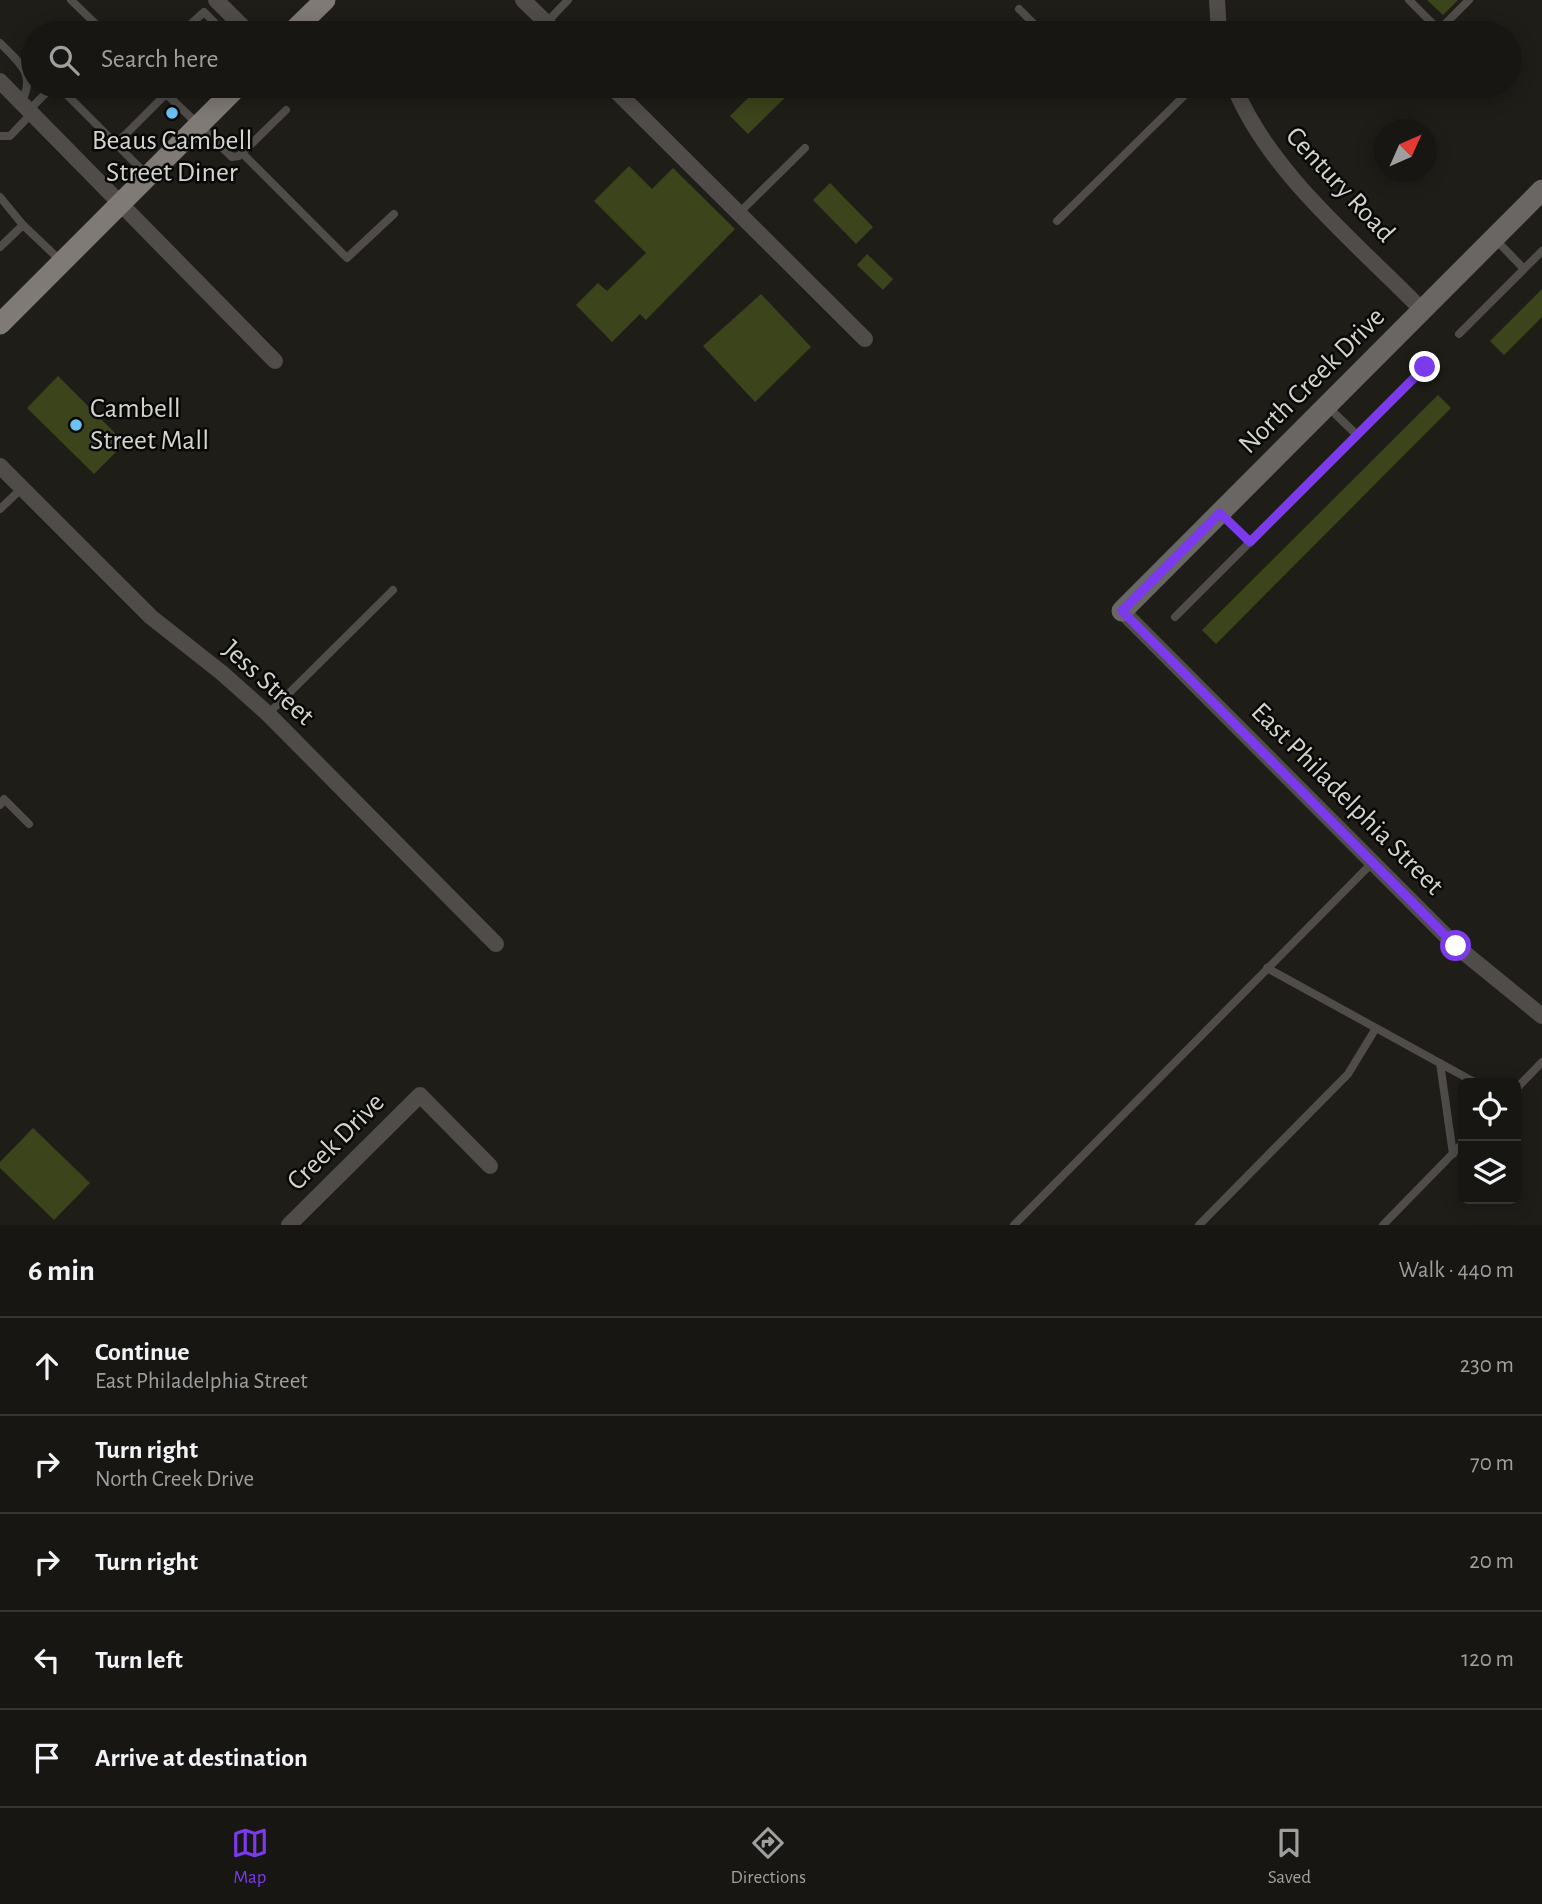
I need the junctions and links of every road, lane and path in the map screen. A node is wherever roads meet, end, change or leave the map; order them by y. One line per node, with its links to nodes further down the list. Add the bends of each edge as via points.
1 (71, 0): 10 (lane)
2 (325, 0): 12 (main road)
3 (523, 0): 13 (street)
4 (568, 0): 14 (lane)
5 (1217, 0): 16 (street)
6 (1409, 0): 17 (lane)
7 (1469, 0): 18 (lane)
8 (1019, 9): 15 (lane)
9 (220, 12): 11 (lane, via 204,12)
10 (93, 21)
11 (194, 21)
12 (303, 21)
13 (545, 21)
14 (556, 21)
15 (1031, 21)
16 (1218, 21)
17 (1430, 21)
18 (1448, 21)
19 (0, 43): 20 (lane)
20 (21, 65)
21 (0, 81): 31 (street)
22 (28, 98): 31 (lane)
23 (40, 98): 31 (lane)
24 (68, 98): 35 (lane)
25 (162, 98): 35 (lane)
26 (170, 98): 33 (lane)
27 (226, 98): 33 (main road)
28 (623, 98): 42 (street)
29 (1182, 98): 44 (lane)
30 (1239, 98): 51 (street, Century Road, via 1273,157)
31 (27, 109): 34 (lane, via 10,136); 41 (street)
32 (286, 110): 37 (lane)
33 (199, 125): 37 (lane, via 228,155); 38 (main road)
34 (0, 136)
35 (116, 144): 38 (lane)
36 (805, 148): 42 (lane)
37 (242, 153): 43 (lane, via 347,258)
38 (148, 176): 41 (main road)
39 (1542, 190): 46 (street, North Creek Drive)
40 (0, 197): 45 (lane)
41 (121, 203): 49 (main road); 55 (street)
42 (739, 213): 54 (street)
43 (394, 214)
44 (1057, 221)
45 (23, 225): 47 (lane); 49 (lane)
46 (1494, 238): 50 (lane); 51 (street, North Creek Drive)
47 (0, 247)
48 (1542, 251): 50 (lane)
49 (62, 261): 52 (main road)
50 (1524, 269): 53 (lane)
51 (1422, 310): 57 (street, North Creek Drive)
52 (0, 324)
53 (1459, 334)
54 (865, 339)
55 (275, 361)
56 (1426, 366): 58 (lane)
57 (1327, 405): 58 (lane); 62 (street, North Creek Drive)
58 (1357, 435): 63 (lane)
59 (0, 466): 60 (street, Jess Street)
60 (22, 488): 61 (lane); 67 (street, Jess Street, via 151,617)
61 (0, 509)
62 (1220, 513): 63 (lane); 65 (street, North Creek Drive)
63 (1250, 542): 66 (lane)
64 (393, 590): 67 (lane)
65 (1122, 611): 70 (street, East Philadelphia Street)
66 (1175, 617)
67 (268, 714): 71 (street, Jess Street)
68 (1, 800): 69 (lane)
69 (29, 824)
70 (1372, 863): 72 (lane); 73 (street, East Philadelphia Street, via 1456,946)
71 (496, 944)
72 (1267, 968): 74 (lane); 83 (lane)
73 (1542, 1016)
74 (1376, 1028): 76 (lane); 84 (lane, via 1348,1074)
75 (1542, 1062): 78 (lane)
76 (1440, 1063): 77 (lane); 80 (lane)
77 (1467, 1078)
78 (1521, 1084)
79 (1458, 1148): 80 (lane)
80 (1453, 1154): 85 (lane)
81 (490, 1166): 82 (street, Creek Drive, via 420,1095)
82 (289, 1225)
83 (1014, 1225)
84 (1199, 1225)
85 (1383, 1225)

